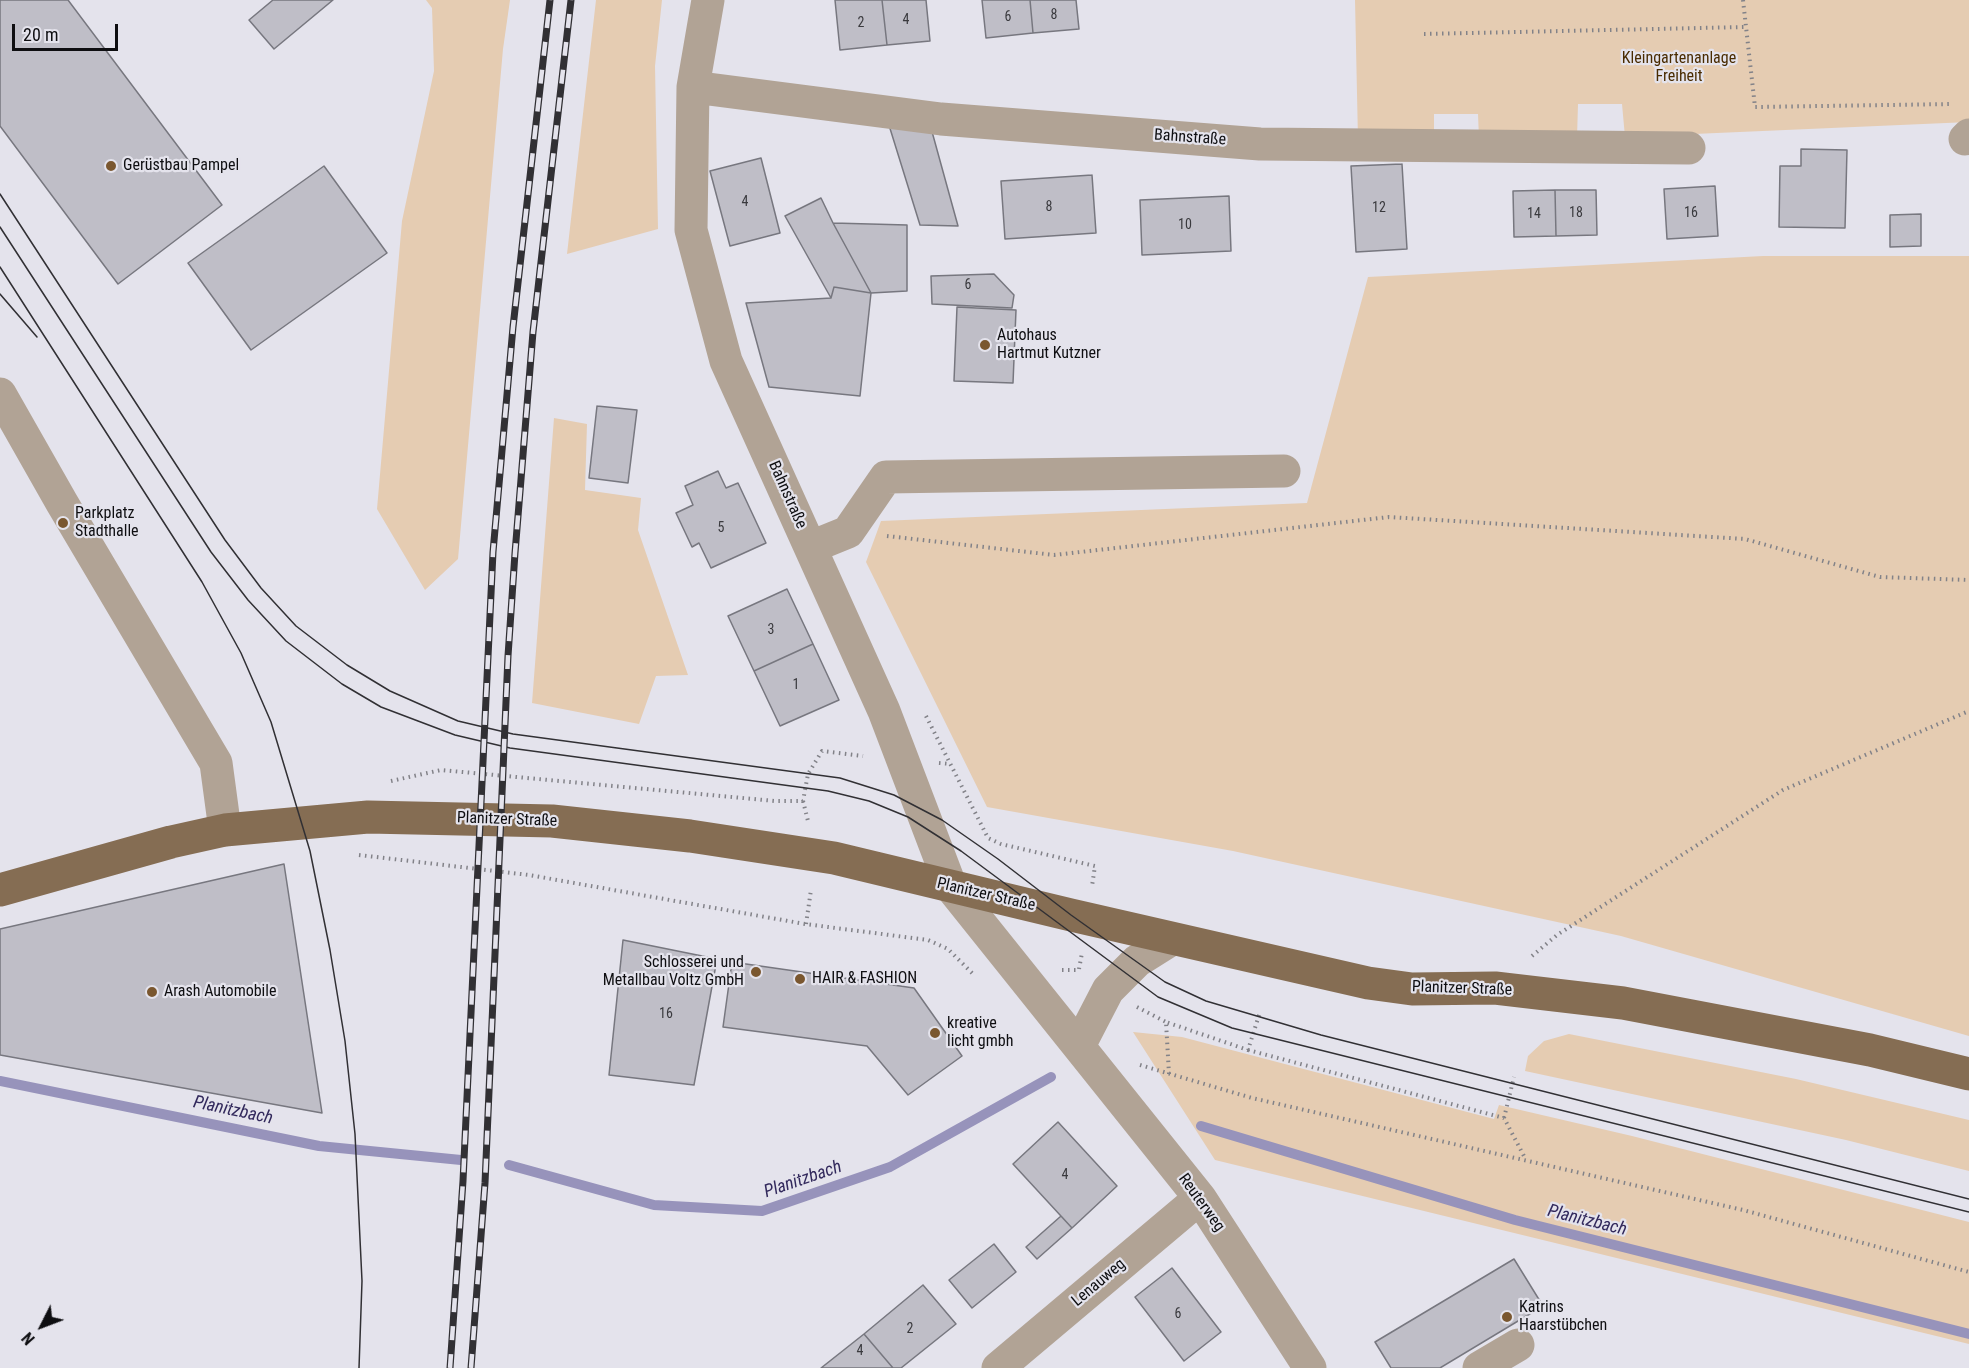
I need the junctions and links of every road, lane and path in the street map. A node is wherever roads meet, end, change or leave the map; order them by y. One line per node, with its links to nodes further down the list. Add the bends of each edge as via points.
1 (708, 0): 5 (street, Bahnstraße)
2 (1743, 0): 3 (path)
3 (1746, 27): 4 (path); 6 (path, via 1755,107)
4 (1424, 33)
5 (693, 87): 7 (street, Bahnstraße, via 941,119 1260,144); 11 (street, Bahnstraße, via 691,230 726,361)
6 (1957, 104)
7 (1689, 148)
8 (0, 394): 18 (street, via 216,763)
9 (1284, 471): 10 (street, via 886,477)
10 (848, 531): 11 (street); 12 (path, via 1054,555 1389,517 1745,540 1880,577)
11 (810, 547): 15 (street, Bahnstraße)
12 (1969, 580)
13 (1969, 711): 26 (path, via 1783,790 1557,935)
14 (924, 712): 16 (path)
15 (903, 760): 16 (path); 17 (path, via 822,751 808,774 803,801 441,770); 20 (street, Bahnstraße)
16 (951, 764): 22 (path, via 988,838 1095,866)
17 (384, 782)
18 (225, 830): 20 (main road, Planitzer Straße, via 368,817 552,821 816,855); 21 (main road, Planitzer Straße)
19 (352, 854): 25 (path, via 529,875 806,924 928,940 948,949 984,985)
20 (951, 887): 22 (main road, Planitzer Straße); 25 (street, Reuterweg)
21 (0, 890)
22 (1087, 919): 23 (main road, Planitzer Straße); 24 (path)
23 (1172, 939): 26 (main road, Planitzer Straße, via 1368,983 1412,988); 27 (street, via 1137,961)
24 (1078, 970): 25 (path); 27 (path)
25 (1019, 972): 30 (street, Reuterweg)
26 (1495, 988): 34 (main road, Planitzer Straße, via 1623,1003 1870,1050)
27 (1108, 990): 29 (path); 30 (street)
28 (1260, 1012): 31 (path)
29 (1166, 1022): 31 (path); 33 (path)
30 (1079, 1046): 38 (street, Reuterweg)
31 (1248, 1050): 36 (path)
32 (1136, 1064): 33 (path)
33 (1169, 1074): 37 (path, via 1252,1098)
34 (1969, 1074)
35 (1514, 1077): 36 (path)
36 (1504, 1118): 37 (path)
37 (1525, 1158): 39 (path, via 1743,1210)
38 (1200, 1198): 41 (street, Lenauweg); 42 (street, Reuterweg)
39 (1969, 1272)
40 (1518, 1345): 43 (street)
41 (998, 1368)
42 (1310, 1368)
43 (1479, 1368)

